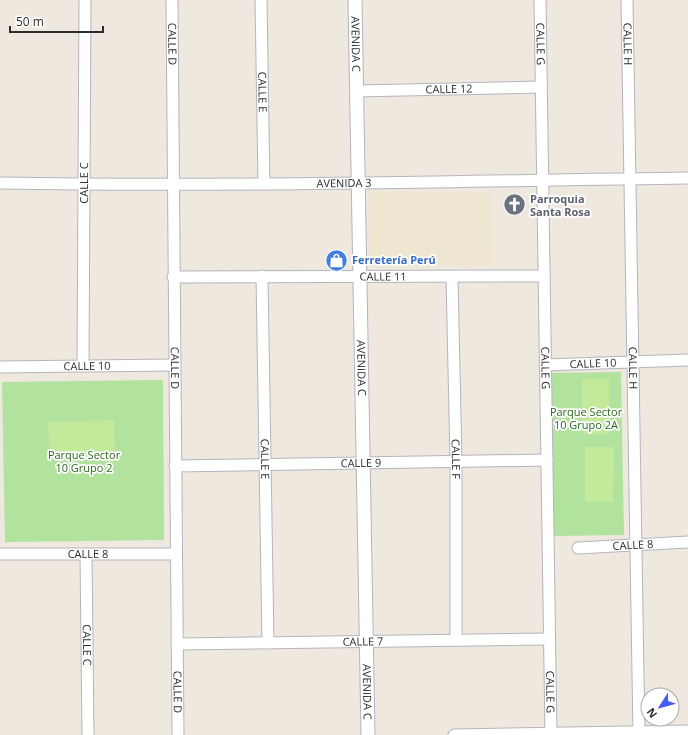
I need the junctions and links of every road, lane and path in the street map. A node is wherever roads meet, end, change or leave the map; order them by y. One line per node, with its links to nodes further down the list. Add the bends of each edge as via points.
1 (85, 0): 14 (street, CALLE C)
2 (172, 0): 13 (street, CALLE D)
3 (261, 0): 15 (street, CALLE E)
4 (355, 0): 8 (street, AVENIDA C)
5 (540, 0): 7 (street, CALLE G)
6 (627, 0): 10 (street, CALLE H)
7 (541, 87): 8 (street, CALLE 12); 11 (street, CALLE G)
8 (356, 91): 16 (street, AVENIDA C)
9 (688, 178): 10 (street, AVENIDA 3)
10 (630, 179): 11 (street, AVENIDA 3); 23 (street, CALLE H)
11 (543, 180): 16 (street, AVENIDA 3); 19 (street, CALLE G)
12 (0, 183): 14 (street, AVENIDA 3)
13 (172, 183): 14 (street, AVENIDA 3); 15 (street, AVENIDA 3); 20 (street, CALLE D)
14 (85, 184): 27 (street, CALLE C)
15 (264, 184): 16 (street, AVENIDA 3)
16 (358, 184): 18 (street, AVENIDA C)
17 (262, 276): 18 (street, CALLE 11); 20 (street, CALLE 11); 31 (street, CALLE E)
18 (360, 276): 21 (street, CALLE 11); 30 (street, AVENIDA C)
19 (544, 276): 21 (street, CALLE 11); 25 (street, CALLE G)
20 (173, 277): 24 (street, CALLE D)
21 (452, 278): 29 (street, CALLE F)
22 (688, 360): 23 (street, CALLE 10)
23 (633, 362): 25 (street, CALLE 10); 34 (street, CALLE H)
24 (173, 364): 27 (street, CALLE 10); 32 (street, CALLE D)
25 (545, 364): 28 (street, CALLE G)
26 (0, 366): 27 (street, CALLE 10)
27 (83, 366)
28 (547, 460): 29 (street, CALLE 9); 39 (street, CALLE G)
29 (456, 461): 30 (street, CALLE 9); 40 (street, CALLE F)
30 (363, 463): 31 (street, CALLE 9); 41 (street, AVENIDA C)
31 (265, 465): 32 (street, CALLE 9); 42 (street, CALLE E)
32 (175, 466): 38 (street, CALLE D)
33 (688, 542): 34 (street, CALLE 8)
34 (636, 544): 35 (street, CALLE 8); 45 (street, CALLE H)
35 (578, 548)
36 (0, 554): 37 (street, CALLE 8)
37 (86, 554): 38 (street, CALLE 8); 47 (street, CALLE C)
38 (176, 554): 43 (street, CALLE D)
39 (549, 639): 40 (street, CALLE 7); 46 (street, CALLE G)
40 (456, 640): 41 (street, CALLE 7)
41 (366, 641): 42 (street, CALLE 7); 49 (street, AVENIDA C)
42 (268, 643): 43 (street, CALLE 7)
43 (177, 644): 48 (street, CALLE D)
44 (688, 731): 45 (street)
45 (639, 733): 46 (street)
46 (551, 734): 50 (street)
47 (88, 735)
48 (178, 735)
49 (368, 735)
50 (454, 735)

